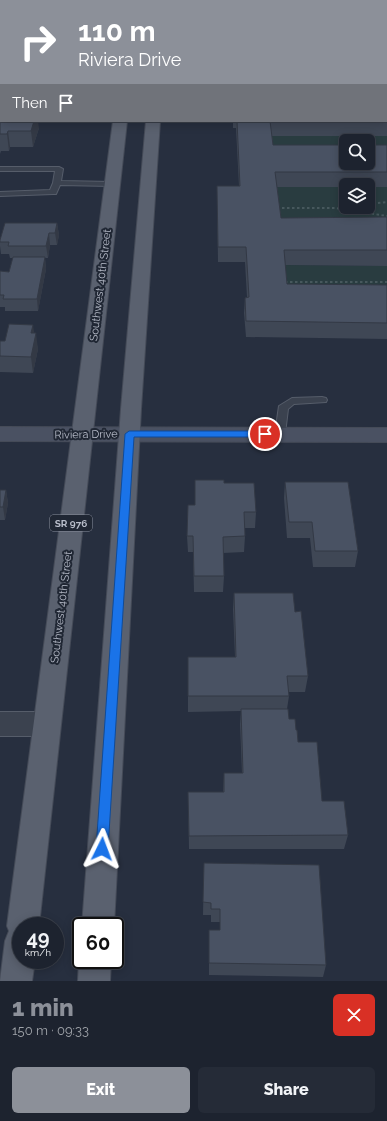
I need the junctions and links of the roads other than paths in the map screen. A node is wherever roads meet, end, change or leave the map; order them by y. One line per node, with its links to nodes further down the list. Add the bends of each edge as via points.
1 (120, 122): 5 (main road, Southwest 40th Street / SR 976)
2 (153, 122): 10 (main road)
3 (0, 169): 4 (lane, via 59,169)
4 (57, 183): 5 (lane); 6 (lane, via 53,192)
5 (112, 184): 9 (main road, Southwest 40th Street / SR 976)
6 (0, 194)
7 (322, 400): 11 (lane, via 292,401 283,408)
8 (0, 434): 9 (street, Riviera Drive)
9 (82, 434): 10 (street, Riviera Drive); 14 (main road, Southwest 40th Street / SR 976)
10 (129, 434): 11 (street, Riviera Drive); 16 (main road)
11 (280, 434): 12 (street, Riviera Drive)
12 (387, 435)
13 (0, 724): 14 (street)
14 (46, 724): 15 (main road, Southwest 40th Street / SR 976)
15 (24, 917)
16 (99, 917)
17 (18, 969): 19 (main road)
18 (95, 969): 20 (main road)
19 (16, 981)
20 (94, 981)

